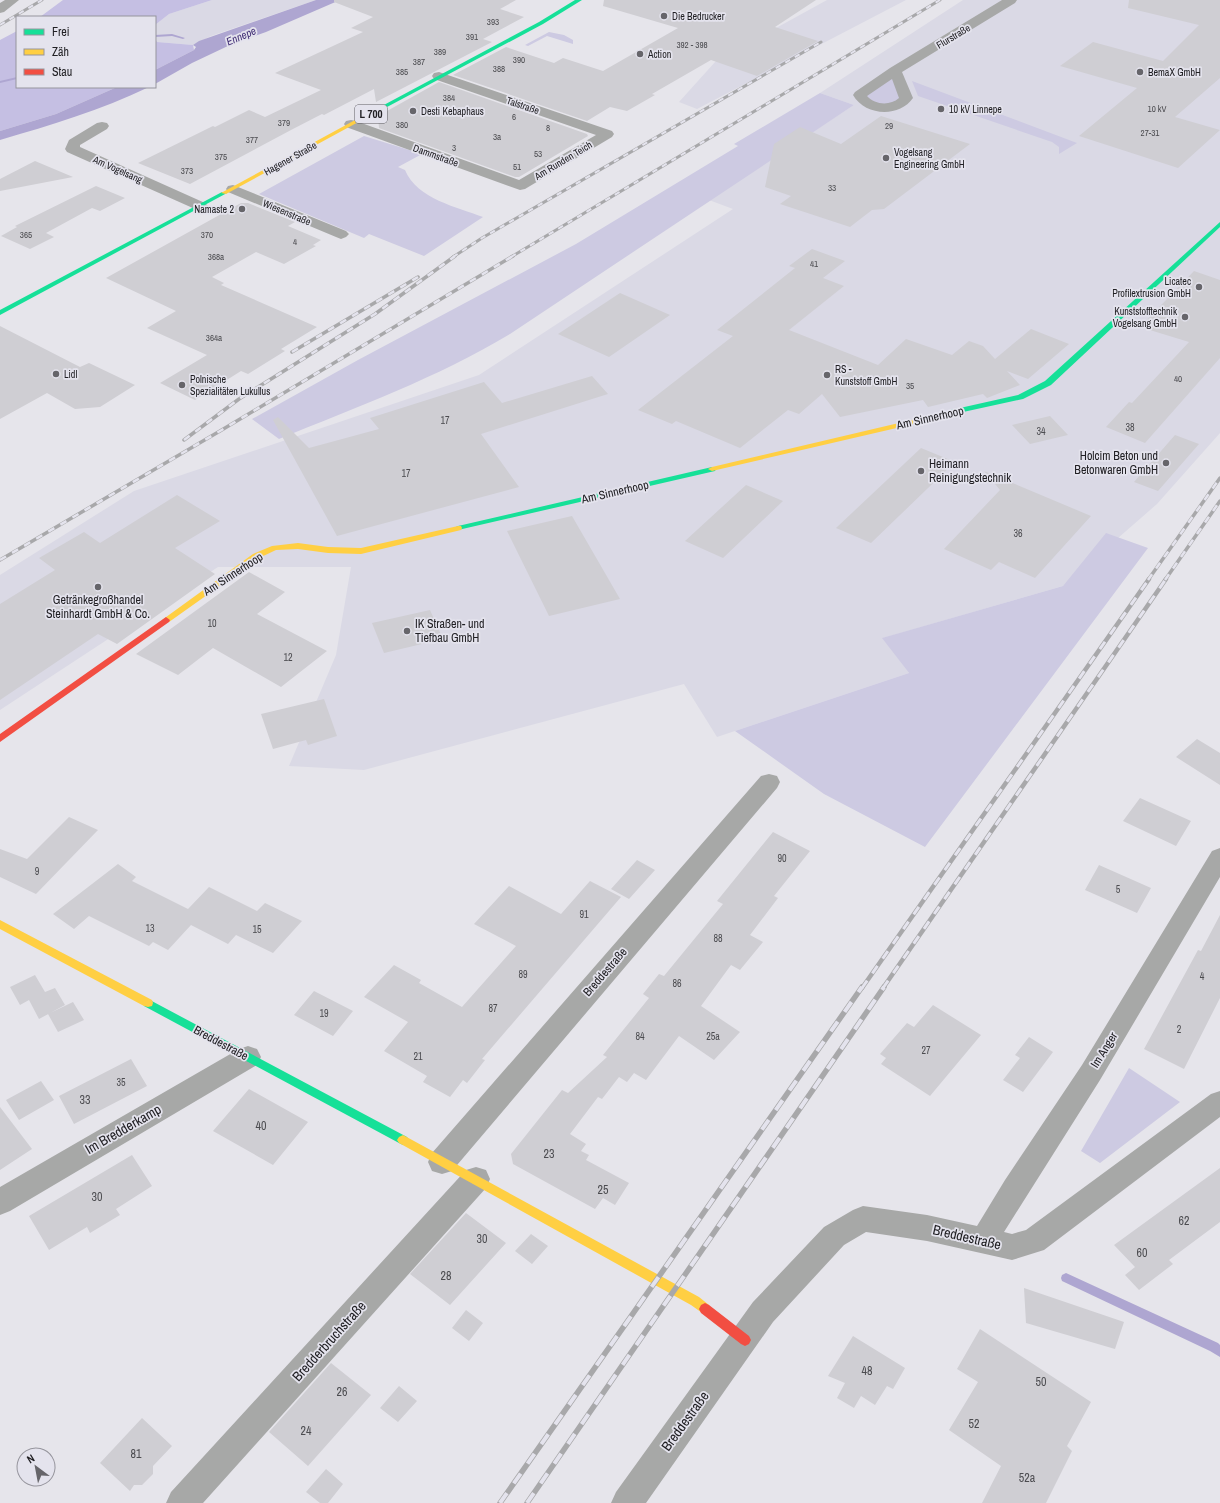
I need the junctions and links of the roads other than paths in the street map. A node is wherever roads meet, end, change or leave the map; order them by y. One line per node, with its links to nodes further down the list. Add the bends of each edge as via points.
1 (13, 0): 4 (street)
2 (579, 0): 6 (street, Hagener Straße / L 700, via 542,23)
3 (1011, 0): 5 (street, Flurstraße)
4 (0, 9)
5 (895, 71)
6 (440, 76): 7 (street, Hagener Straße / L 700); 9 (street, Talstraße)
7 (351, 124): 10 (street, Dammstraße); 11 (street, Hagener Straße / L 700)
8 (102, 126): 12 (street, Am Vogelsang, via 74,142 72,148)
9 (607, 134): 10 (street, Am Runden Teich)
10 (520, 186)
11 (233, 189): 12 (street, Hagener Straße / L 700); 14 (street, Wiesenstraße)
12 (200, 206): 15 (street, Hagener Straße / L 700)
13 (1220, 224): 16 (street, Am Sinnerhoop, via 1048,383 1020,397 360,551 298,546 275,548 256,556)
14 (341, 234)
15 (0, 313)
16 (0, 739)
17 (769, 782): 22 (street, Breddestraße)
18 (1220, 857): 25 (street, Im Anger, via 1139,995 1071,1105 996,1217)
19 (0, 924): 20 (street, Breddestraße)
20 (248, 1057): 22 (street, Breddestraße); 24 (street, Im Bredderkamp)
21 (1220, 1102): 25 (street, Breddestraße, via 1034,1241 1012,1247)
22 (442, 1162): 23 (street, Breddestraße)
23 (476, 1179): 26 (street, Breddestraße, via 695,1300); 27 (street, Bredderbruchstraße)
24 (0, 1202)
25 (984, 1241): 26 (street, Breddestraße, via 927,1228 863,1219 834,1236 763,1312)
26 (745, 1340): 28 (street, Breddestraße)
27 (182, 1503)
28 (627, 1503)

